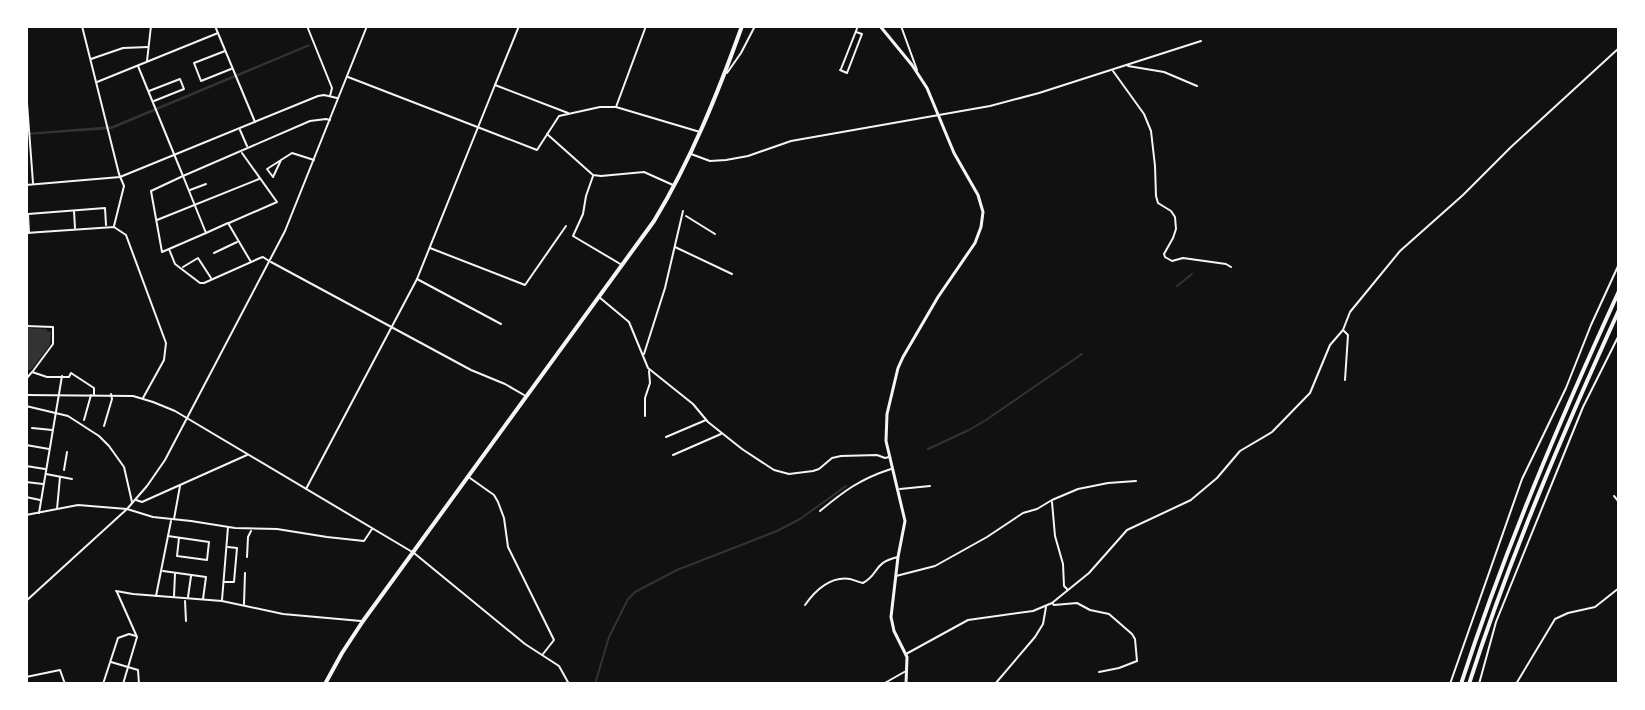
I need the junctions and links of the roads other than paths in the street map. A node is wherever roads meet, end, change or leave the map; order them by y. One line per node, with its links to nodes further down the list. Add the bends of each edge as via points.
1 (82, 26): 19 (street)
2 (151, 26): 16 (street)
3 (215, 26): 14 (street)
4 (307, 26): 33 (street, via 332,88)
5 (367, 26): 27 (street)
6 (519, 26): 29 (street)
7 (646, 26): 36 (street)
8 (742, 26): 26 (highway)
9 (755, 26): 26 (street)
10 (858, 26): 13 (street)
11 (880, 26): 25 (main road)
12 (901, 26): 25 (street)
13 (856, 32): 13 (street, via 840,70 847,73 862,34)
14 (218, 33): 18 (street); 20 (street)
15 (1201, 41): 21 (street)
16 (148, 47): 19 (street, via 123,48); 20 (street)
17 (1619, 48): 91 (street, via 1400,251 1353,307)
18 (225, 51): 23 (street); 23 (street, via 194,63 201,81)
19 (90, 60): 28 (street)
20 (146, 62): 22 (street)
21 (1127, 65): 24 (street); 30 (street)
22 (138, 66): 28 (street); 32 (street)
23 (233, 68): 40 (street)
24 (1113, 70): 38 (street, via 1000,104); 80 (street, via 1144,114 1151,131 1158,203 1175,217 1165,257)
25 (917, 72): 38 (main road)
26 (723, 76): 43 (highway)
27 (347, 77): 34 (street); 42 (street)
28 (96, 83): 53 (street)
29 (495, 85): 37 (street); 42 (street)
30 (1197, 86)
31 (26, 90): 55 (street)
32 (149, 91): 35 (street); 35 (street, via 180,79 184,89)
33 (330, 96): 34 (street); 40 (street, via 318,96)
34 (338, 99): 39 (street)
35 (153, 101): 48 (street)
36 (616, 107): 37 (street); 43 (street)
37 (568, 113): 44 (street, via 559,116)
38 (939, 114): 47 (street, via 791,141 726,160); 123 (main road, via 978,195 982,223 898,368 886,423)
39 (330, 120): 45 (street, via 310,121); 50 (street)
40 (255, 123): 41 (street)
41 (240, 128): 45 (street); 48 (street)
42 (478, 128): 44 (street, via 537,150); 73 (street)
43 (700, 132): 47 (highway)
44 (547, 134): 51 (street)
45 (248, 147): 46 (street)
46 (240, 151): 52 (street); 54 (street)
47 (689, 154): 58 (highway)
48 (174, 155): 52 (street); 53 (street)
49 (281, 160): 50 (street, via 292,153)
50 (314, 160): 76 (street)
51 (593, 175): 58 (street, via 644,172); 79 (street, via 573,236)
52 (183, 176): 59 (street); 62 (street, via 151,191)
53 (120, 177): 55 (street); 66 (street, via 124,186)
54 (259, 178): 60 (street); 63 (street, via 277,202)
55 (33, 184): 57 (street)
56 (206, 184): 59 (street)
57 (26, 185)
58 (674, 185): 79 (highway)
59 (189, 191): 60 (street)
60 (195, 205): 62 (street); 69 (street)
61 (74, 211): 65 (street, via 105,208); 67 (street); 68 (street, via 28,214)
62 (156, 221): 74 (street, via 162,252)
63 (228, 223): 69 (street); 71 (street)
64 (566, 226): 73 (street, via 525,285)
65 (106, 227): 66 (street); 67 (street)
66 (114, 227): 104 (street, via 128,240 166,343 164,360)
67 (75, 229): 68 (street)
68 (28, 233)
69 (206, 233): 74 (street)
70 (715, 234): 72 (street, via 683,213)
71 (239, 241): 75 (street); 77 (street)
72 (675, 247): 82 (street); 93 (street)
73 (430, 248): 84 (street)
74 (169, 249): 81 (street)
75 (214, 253)
76 (270, 261): 77 (street, via 263,257); 90 (street); 108 (street)
77 (251, 262): 83 (street)
78 (1619, 264): 156 (street, via 1522,479)
79 (623, 266): 86 (highway)
80 (1231, 267)
81 (180, 268): 83 (street, via 200,283); 83 (street, via 198,258)
82 (732, 274)
83 (211, 279)
84 (417, 279): 88 (street); 90 (street)
85 (1619, 291): 202 (highway, via 1521,514)
86 (599, 297): 93 (street, via 629,322); 103 (highway)
87 (1619, 310): 203 (highway, via 1529,516)
88 (501, 324)
89 (26, 326): 95 (street, via 53,327 53,344)
90 (391, 327): 103 (street); 137 (street)
91 (1343, 330): 98 (street, via 1348,335); 169 (street, via 1330,345 1310,393 1272,432 1240,451 1191,500 1127,530)
92 (1619, 335): 119 (street)
93 (644, 355): 94 (street)
94 (648, 368): 107 (street); 110 (street)
95 (32, 372): 96 (street); 97 (street)
96 (62, 376): 101 (street); 102 (street, via 79,377 94,388)
97 (26, 379)
98 (1345, 380)
99 (111, 394): 102 (street); 104 (street); 111 (street)
100 (26, 395): 101 (street)
101 (59, 395): 102 (street); 106 (street)
102 (93, 395): 109 (street)
103 (527, 397): 130 (highway)
104 (143, 398): 108 (street)
105 (26, 406): 106 (street)
106 (56, 412): 113 (street); 143 (street, via 77,420 109,446 124,467)
107 (645, 416)
108 (186, 418): 121 (street); 143 (street, via 165,460)
109 (84, 420)
110 (707, 420): 114 (street); 115 (street)
111 (104, 426)
112 (32, 428): 113 (street)
113 (53, 430): 118 (street)
114 (722, 433): 122 (street); 123 (street, via 766,466 789,474 819,469 841,456)
115 (666, 437)
116 (26, 445): 118 (street)
117 (1562, 448): 119 (street)
118 (50, 449): 126 (street)
119 (1566, 451): 204 (street, via 1496,622)
120 (67, 452): 127 (street)
121 (248, 454): 135 (street); 137 (street)
122 (673, 455)
123 (890, 458): 125 (main road)
124 (26, 466): 126 (street)
125 (893, 467): 138 (main road); 147 (street, via 848,487)
126 (47, 469): 128 (street)
127 (64, 470)
128 (46, 474): 129 (street); 134 (street)
129 (60, 477): 131 (street); 146 (street)
130 (469, 477): 159 (highway); 184 (street, via 498,502 508,547 554,640)
131 (72, 479)
132 (1136, 481): 142 (street, via 1078,489)
133 (27, 482): 134 (street); 139 (street)
134 (44, 484): 141 (street)
135 (181, 485): 143 (street); 150 (street)
136 (930, 486): 138 (street)
137 (306, 489): 152 (street)
138 (898, 489): 161 (main road, via 905,521)
139 (26, 496): 141 (street)
140 (1614, 496): 144 (street)
141 (41, 500): 148 (street)
142 (1052, 500): 166 (street, via 935,566); 169 (street, via 1064,586)
143 (134, 502): 145 (street)
144 (1619, 502)
145 (127, 509): 146 (street, via 78,505); 150 (street); 174 (street)
146 (57, 510): 148 (street)
147 (820, 511)
148 (39, 513): 149 (street)
149 (26, 515)
150 (173, 520): 151 (street); 154 (street)
151 (228, 527): 153 (street); 158 (street)
152 (373, 528): 153 (street, via 364,541); 159 (street)
153 (251, 529): 160 (street)
154 (168, 536): 155 (street); 162 (street)
155 (179, 538): 155 (street, via 209,542 207,560 177,556)
156 (1499, 543): 157 (street); 201 (street)
157 (1504, 545)
158 (226, 547): 167 (street); 167 (street, via 237,548 234,582)
159 (414, 553): 181 (highway); 184 (street)
160 (247, 557)
161 (898, 557): 166 (main road); 178 (street, via 883,561 863,583 849,579 825,585)
162 (160, 571): 163 (street); 170 (street)
163 (176, 573): 165 (street); 171 (street)
164 (245, 573): 177 (street)
165 (191, 575): 172 (street); 173 (street, via 206,577)
166 (896, 576): 183 (main road, via 891,617)
167 (223, 582): 175 (street)
168 (1619, 588): 205 (street, via 1595,607 1555,619)
169 (1069, 590): 176 (street)
170 (156, 596): 171 (street); 182 (street, via 116,591)
171 (174, 597): 172 (street)
172 (187, 600): 173 (street); 180 (street)
173 (203, 600): 175 (street)
174 (26, 601)
175 (222, 601): 177 (street)
176 (1052, 603): 179 (street); 188 (street, via 1077,603 1105,612 1132,634 1137,661)
177 (244, 605): 181 (street)
178 (805, 605)
179 (1047, 606): 183 (street, via 968,620); 200 (street, via 1035,637)
180 (186, 621)
181 (363, 621): 194 (highway)
182 (137, 637): 185 (street, via 118,638); 186 (street)
183 (906, 654): 187 (main road)
184 (542, 655): 195 (street, via 559,666)
185 (110, 662): 186 (street); 191 (street)
186 (128, 667): 192 (street); 193 (street, via 138,670)
187 (907, 671): 198 (street); 199 (main road)
188 (1099, 672)
189 (26, 677): 190 (street, via 60,670)
190 (65, 684)
191 (103, 684)
192 (123, 684)
193 (139, 684)
194 (325, 684)
195 (569, 684)
196 (679, 684): 197 (street)
197 (687, 684)
198 (883, 684)
199 (906, 684)
200 (995, 684)
201 (1450, 684)
202 (1461, 684)
203 (1469, 684)
204 (1479, 684)
205 (1516, 684)

